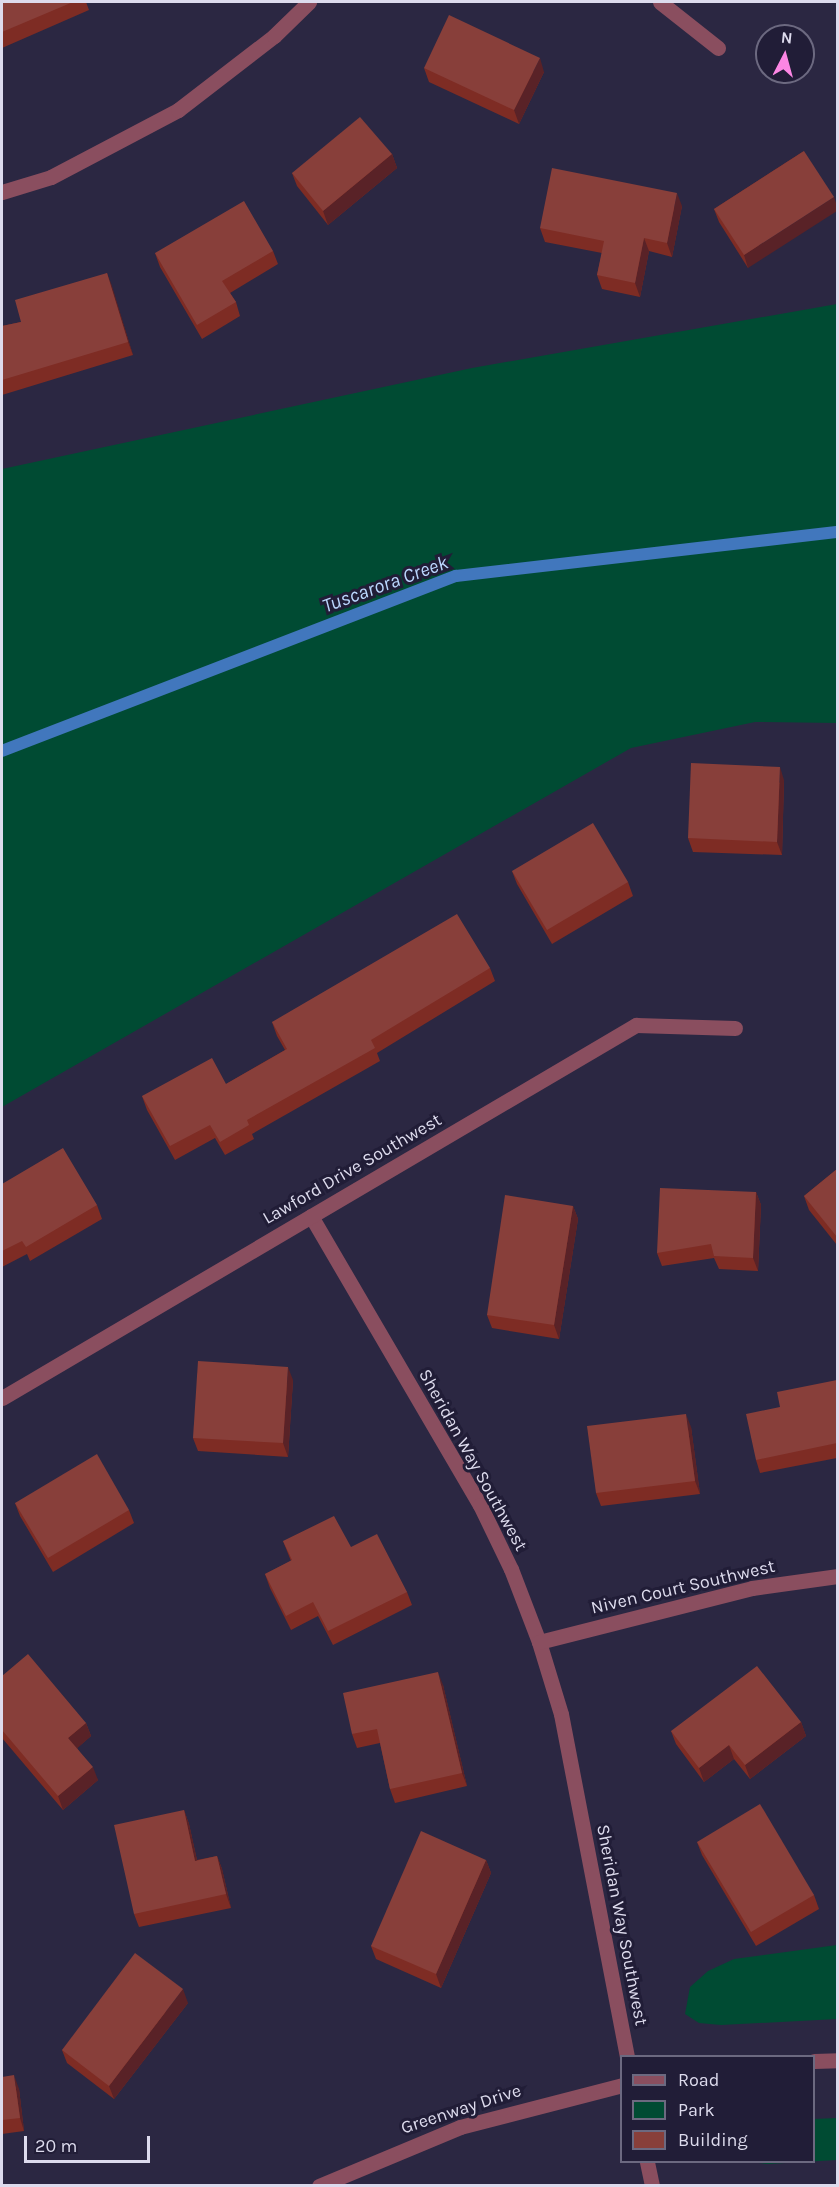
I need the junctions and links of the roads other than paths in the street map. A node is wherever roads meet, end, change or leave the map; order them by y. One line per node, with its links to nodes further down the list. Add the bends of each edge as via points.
1 (309, 2): 4 (street, via 274,36 178,110 51,177)
2 (660, 2): 3 (street)
3 (718, 48)
4 (2, 192)
5 (735, 1028): 6 (street, Lawford Drive Southwest, via 636,1025)
6 (311, 1216): 7 (street, Lawford Drive Southwest); 9 (street, Sheridan Way Southwest, via 480,1505)
7 (2, 1398)
8 (837, 1576): 9 (street, Niven Court Southwest, via 752,1588)
9 (539, 1642): 10 (street, Sheridan Way Southwest, via 561,1714)
10 (627, 2055)
11 (837, 2060): 12 (street)
12 (815, 2061)
13 (620, 2085): 15 (street, Greenway Drive, via 460,2127)
14 (647, 2163): 16 (street)
15 (319, 2186)
16 (651, 2186)

